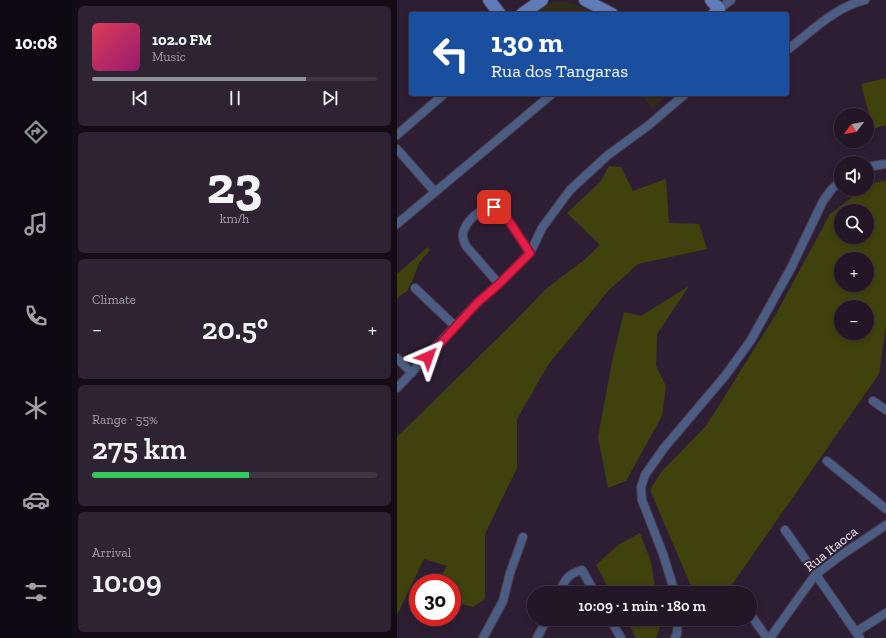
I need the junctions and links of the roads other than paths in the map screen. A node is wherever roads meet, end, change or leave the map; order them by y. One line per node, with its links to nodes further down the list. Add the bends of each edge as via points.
1 (489, 0): 7 (street)
2 (542, 0): 8 (street)
3 (585, 0): 9 (street)
4 (731, 0): 6 (street)
5 (865, 0): 10 (street, via 837,11)
6 (715, 8)
7 (498, 12)
8 (525, 12)
9 (608, 12)
10 (789, 48)
11 (442, 96): 14 (street)
12 (550, 96): 19 (street)
13 (683, 96): 21 (street, via 608,155 570,190 542,228)
14 (397, 135)
15 (397, 149): 19 (street)
16 (886, 164): 17 (street)
17 (874, 166)
18 (834, 187): 38 (street, via 823,201 791,268 751,340 645,475 641,487 643,500)
19 (435, 192): 20 (street)
20 (397, 224)
21 (530, 253): 22 (street); 22 (street, via 509,221 494,207 470,219 463,240)
22 (499, 284): 24 (street)
23 (415, 288): 24 (street)
24 (455, 326): 26 (street)
25 (397, 358): 26 (street)
26 (412, 373): 27 (street)
27 (397, 388)
28 (873, 401): 29 (street)
29 (886, 410)
30 (827, 461): 31 (street)
31 (886, 509)
32 (886, 525): 35 (street, Rua Itaoca)
33 (785, 530): 35 (street)
34 (523, 537): 46 (street, via 503,600)
35 (815, 575): 44 (street); 50 (street, Rua Itaoca)
36 (562, 586): 37 (street, via 567,577 582,570)
37 (591, 586)
38 (673, 586)
39 (886, 613): 44 (street)
40 (757, 624): 49 (street)
41 (543, 626): 47 (street)
42 (614, 626): 48 (street)
43 (678, 626): 45 (street)
44 (858, 635)
45 (677, 637)
46 (483, 638)
47 (537, 638)
48 (621, 638)
49 (767, 638)
50 (770, 638)

